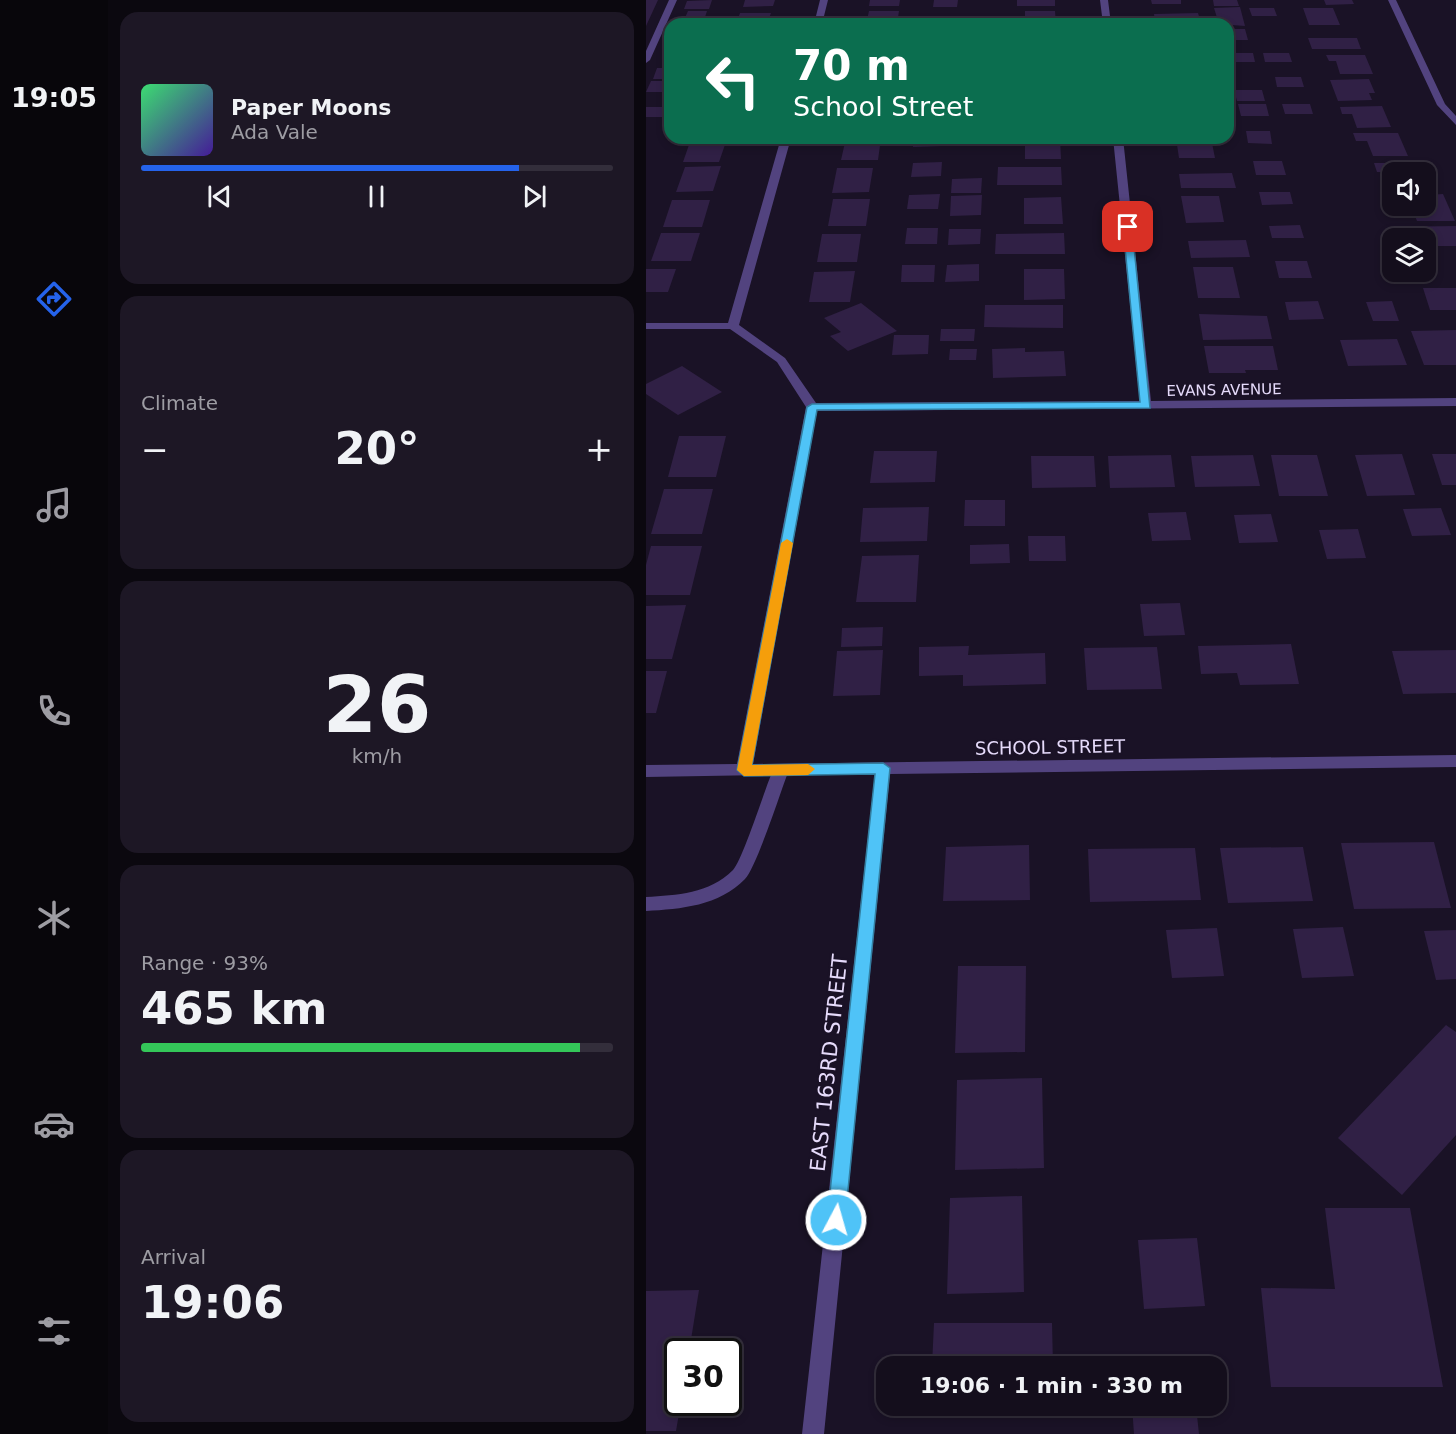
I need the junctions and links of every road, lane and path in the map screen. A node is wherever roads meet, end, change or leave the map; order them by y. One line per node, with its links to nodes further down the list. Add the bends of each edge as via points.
1 (673, 0): 5 (street)
2 (824, 0): 6 (street)
3 (1104, 0): 7 (street)
4 (1392, 0): 10 (street, via 1441,105)
5 (665, 18)
6 (820, 18)
7 (1106, 18)
8 (664, 20): 9 (street)
9 (646, 60)
10 (1456, 122)
11 (784, 144): 14 (street)
12 (1119, 144): 16 (street)
13 (646, 326): 14 (street)
14 (733, 326): 17 (street, via 781,360)
15 (1456, 402): 16 (street, EVANS AVENUE)
16 (1146, 406): 17 (street, EVANS AVENUE)
17 (812, 407): 20 (street)
18 (1456, 760): 19 (street, SCHOOL STREET)
19 (883, 768): 21 (street, SCHOOL STREET); 24 (street, EAST 163RD STREET)
20 (744, 770): 21 (street, SCHOOL STREET); 22 (street, SCHOOL STREET)
21 (781, 770): 23 (street, via 740,873 718,891 682,902)
22 (646, 771)
23 (646, 904)
24 (813, 1434)

